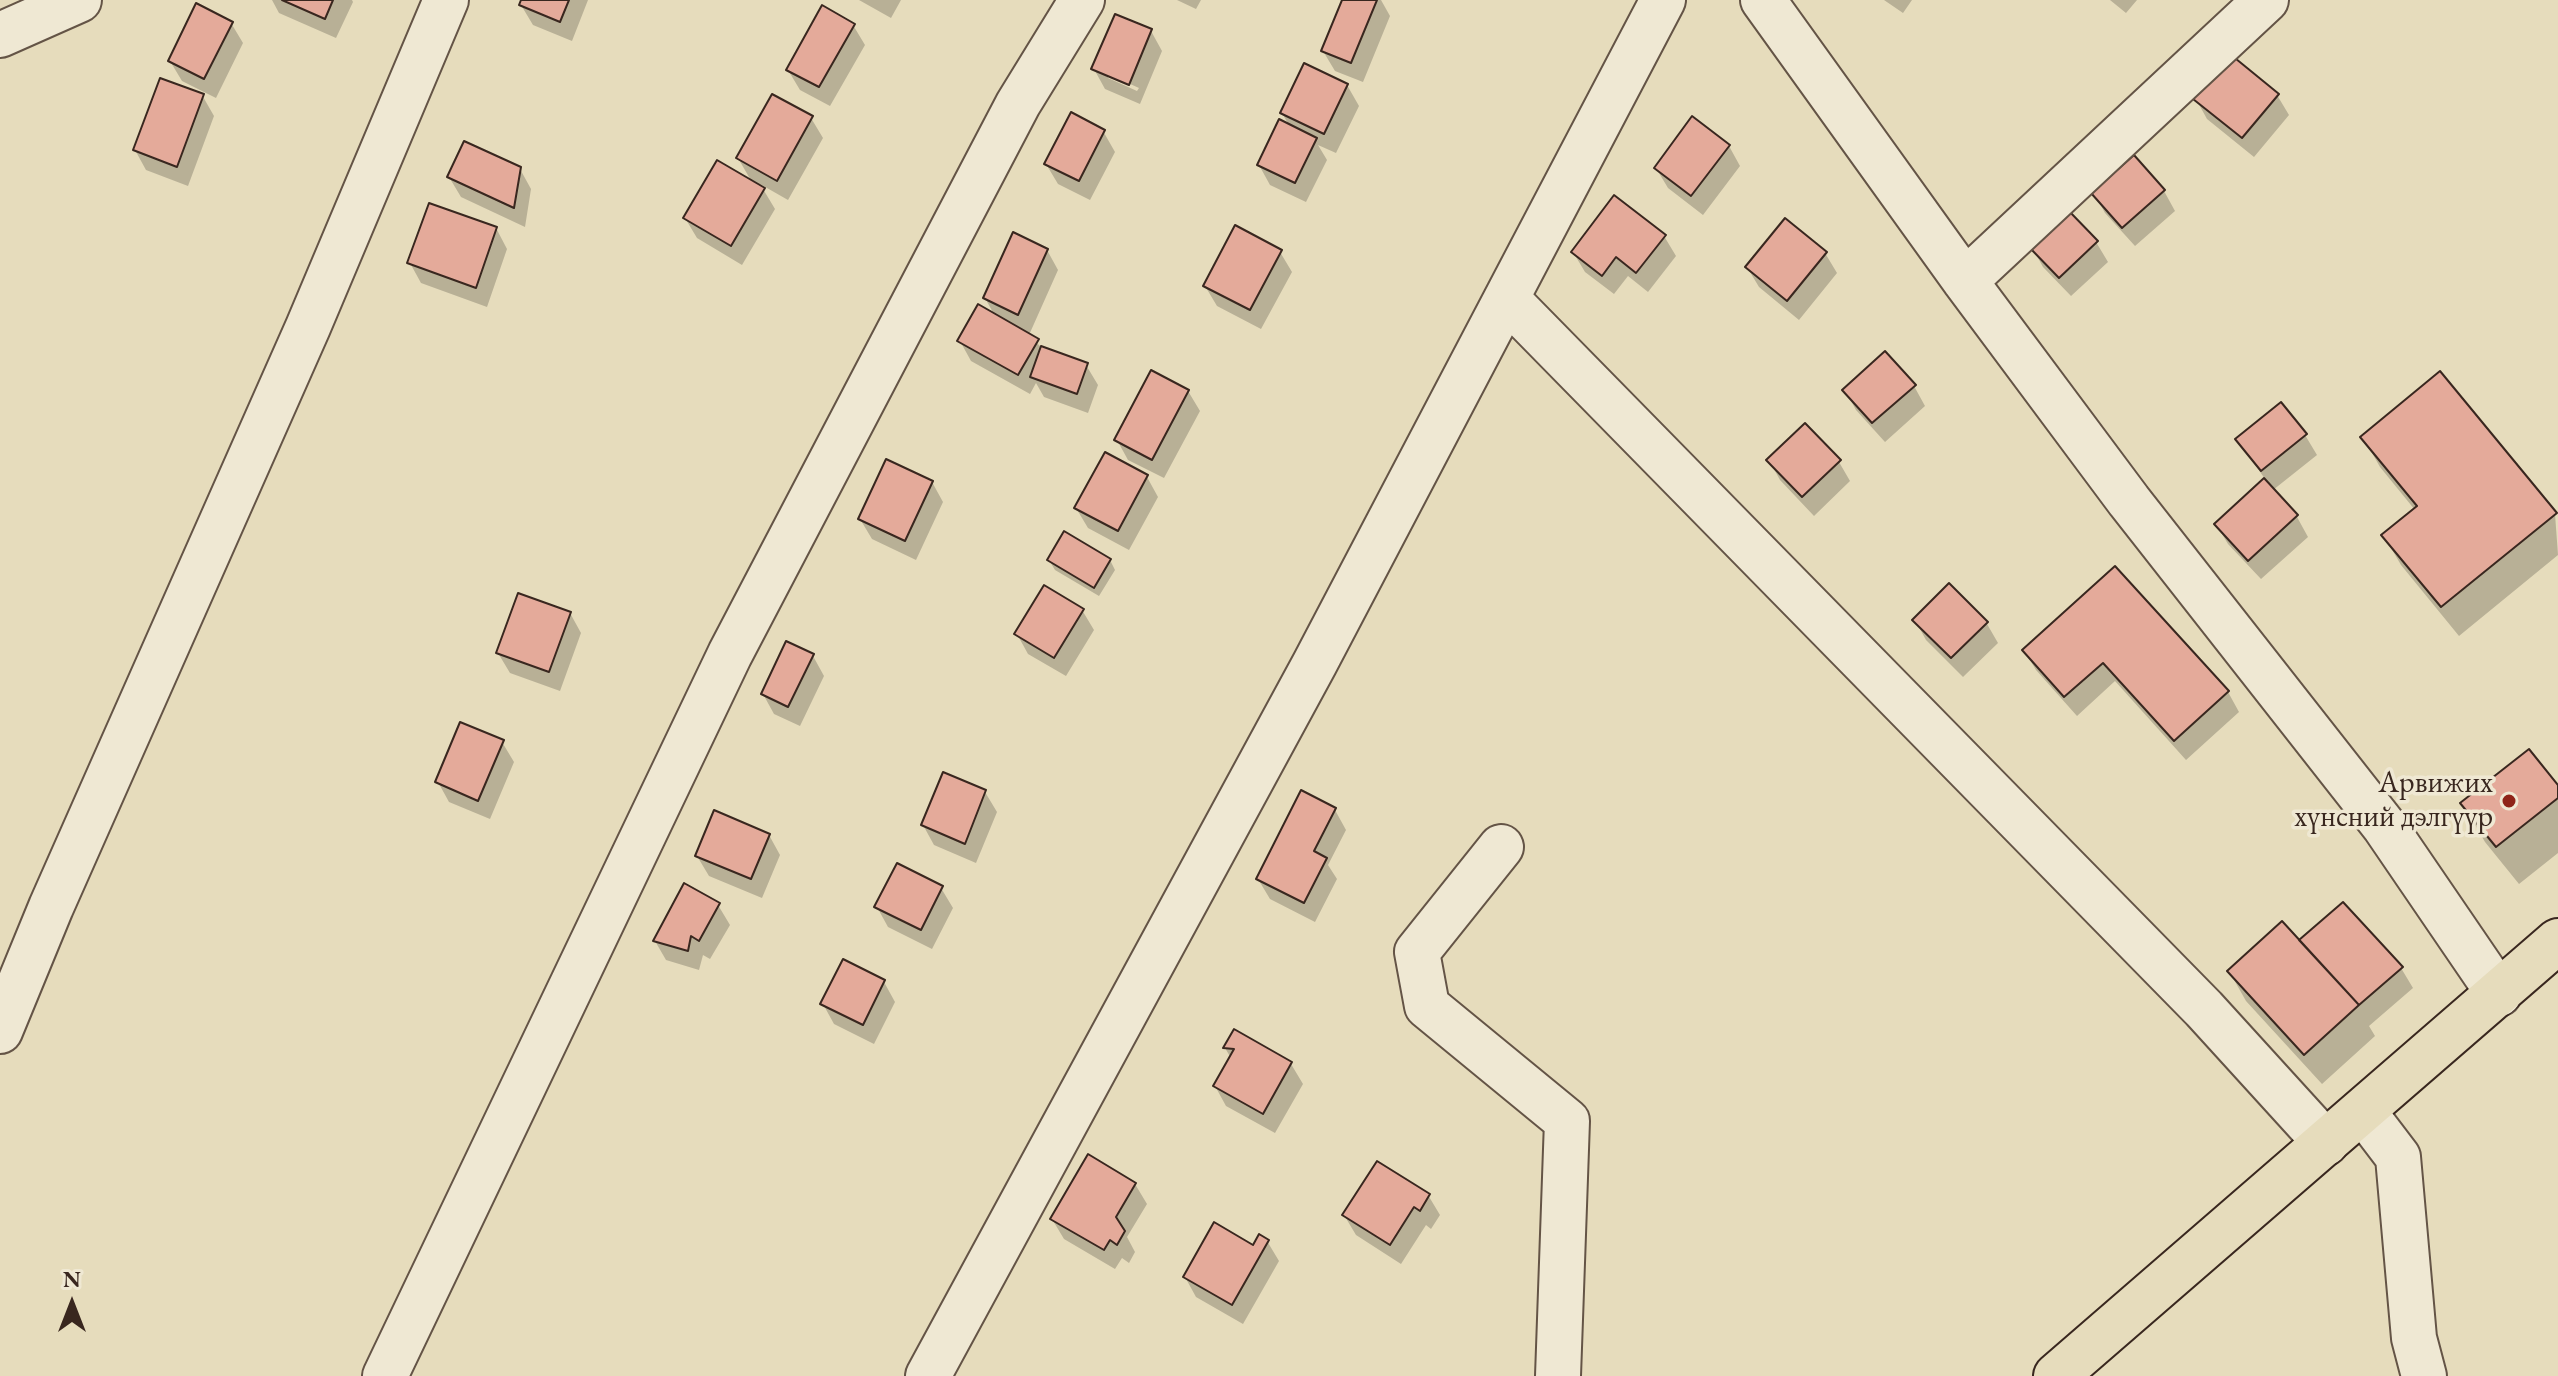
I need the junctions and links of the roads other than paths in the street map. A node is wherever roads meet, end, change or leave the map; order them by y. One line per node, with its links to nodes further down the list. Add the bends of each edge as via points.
1 (79, 0): 7 (street)
2 (446, 0): 13 (street)
3 (1082, 0): 16 (street, via 1018,104 730,654)
4 (1663, 0): 9 (street)
5 (1763, 0): 8 (street)
6 (2266, 0): 8 (street)
7 (0, 35)
8 (1965, 281): 12 (street, via 2129,501 2385,827)
9 (1508, 300): 15 (street, via 2204,1009); 17 (street)
10 (1501, 847): 18 (street, via 1417,952 1427,1006 1567,1121)
11 (2558, 941): 12 (main road)
12 (2499, 994): 14 (main road)
13 (0, 1031)
14 (2363, 1111): 15 (main road); 20 (street, via 2398,1157 2414,1338)
15 (2326, 1143): 19 (main road)
16 (385, 1376)
17 (928, 1376)
18 (1558, 1376)
19 (2056, 1376)
20 (2424, 1376)

